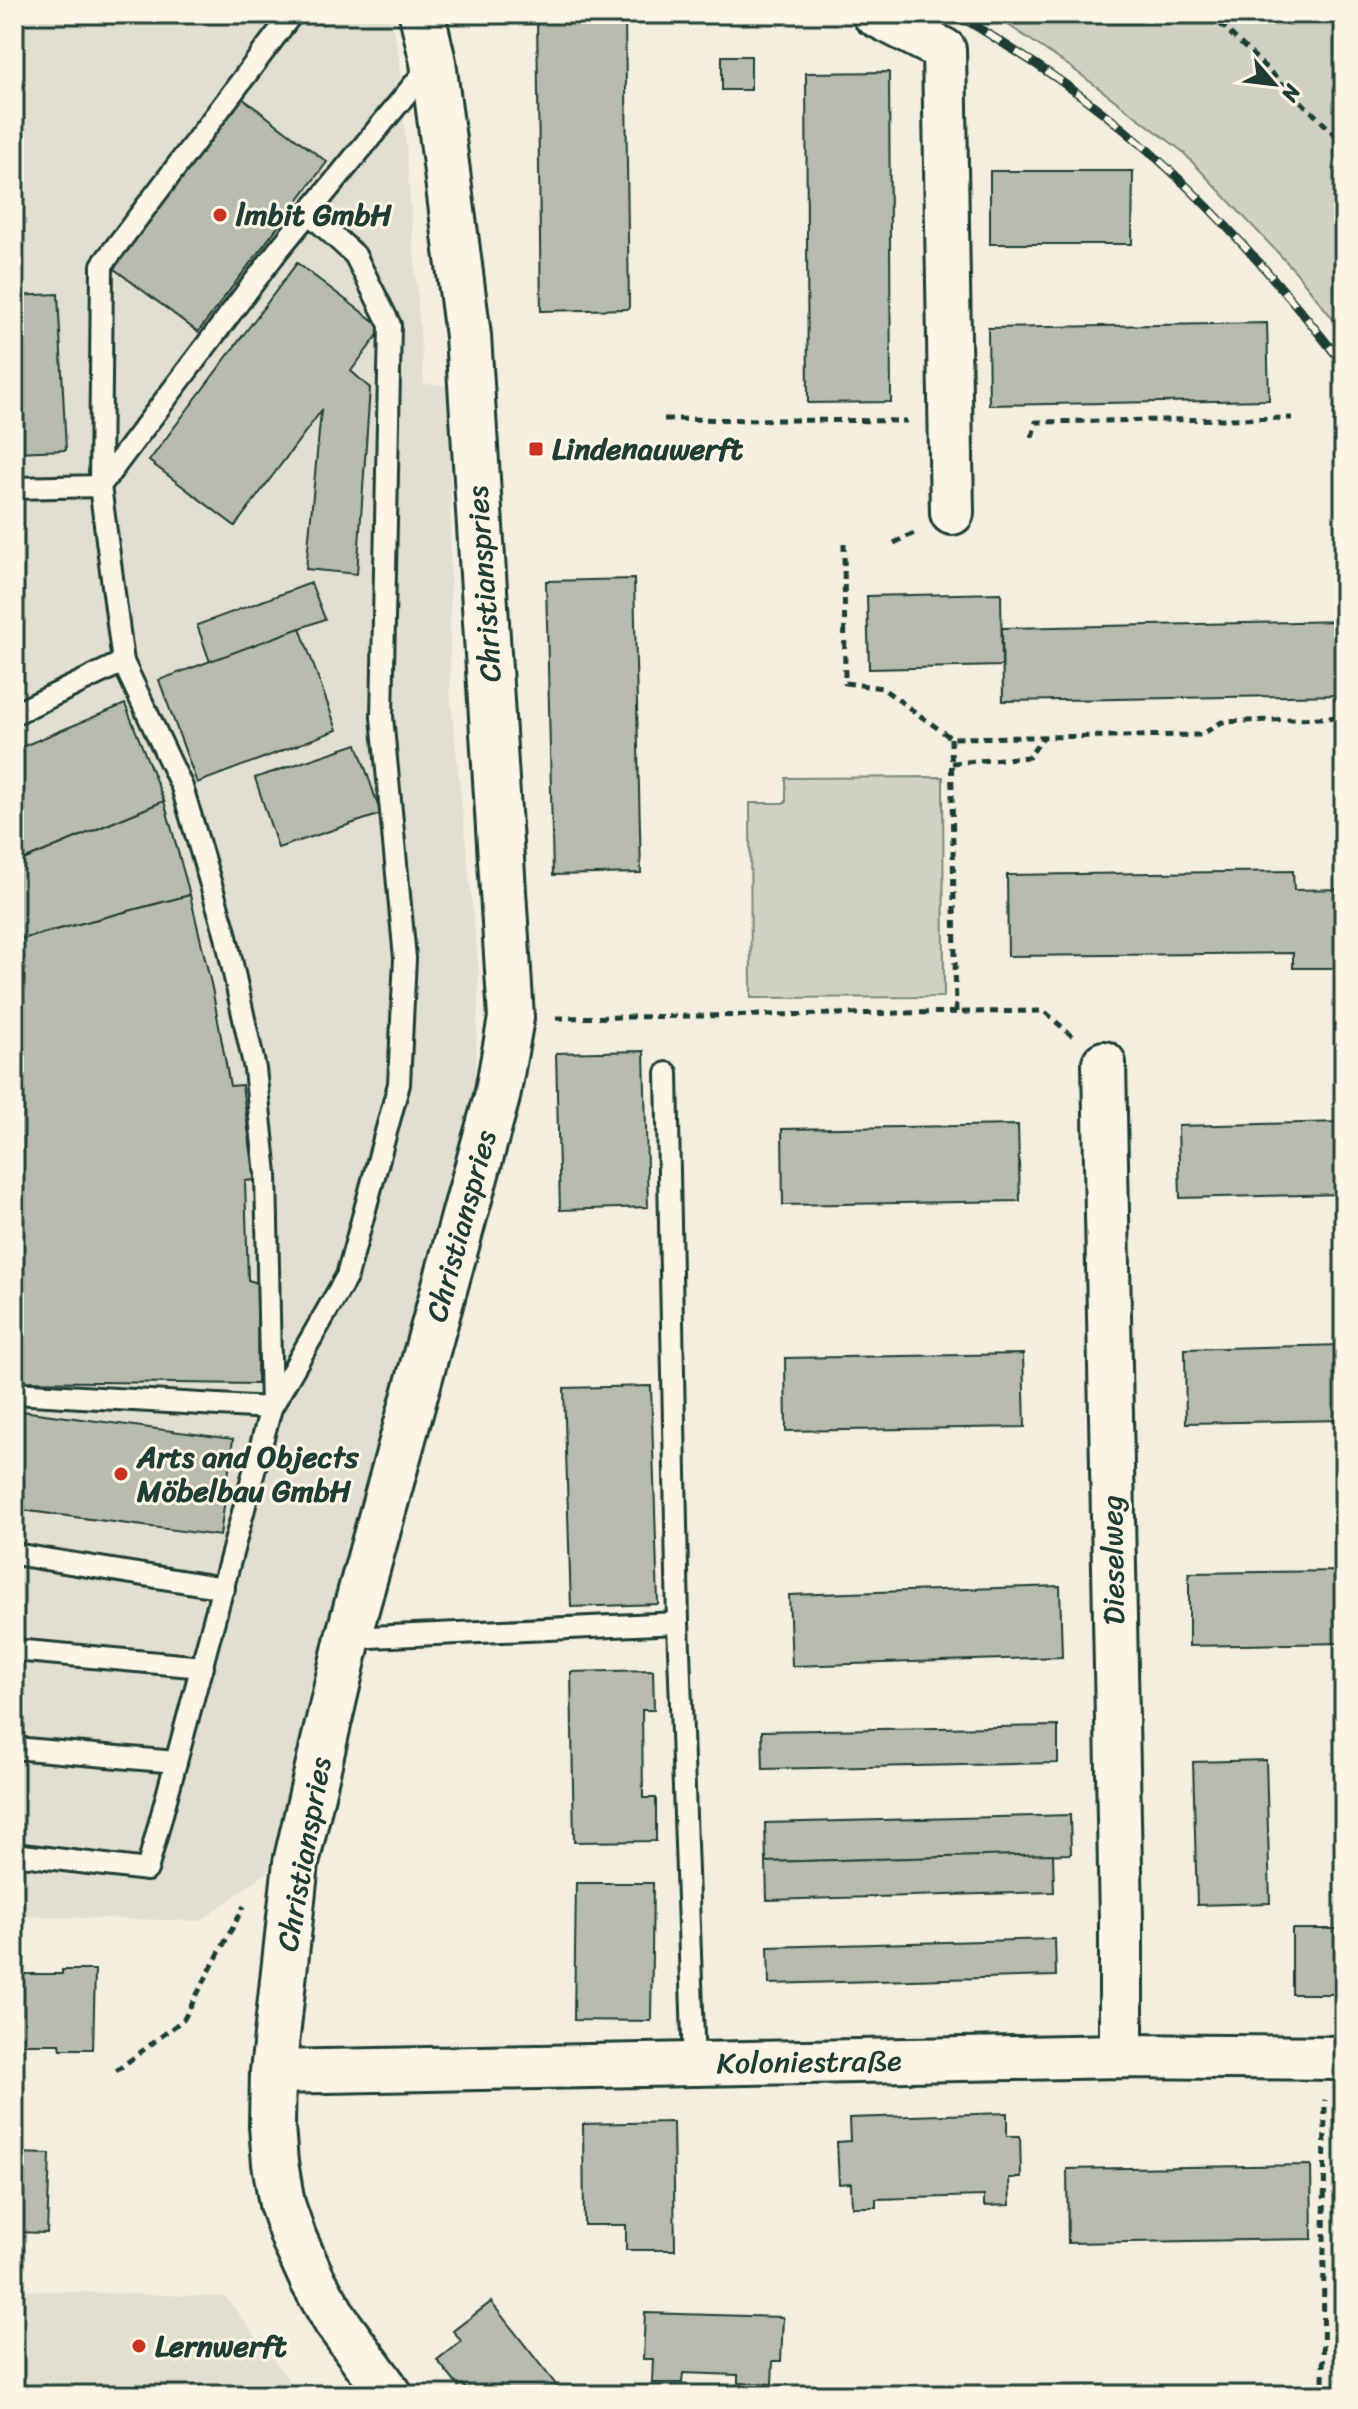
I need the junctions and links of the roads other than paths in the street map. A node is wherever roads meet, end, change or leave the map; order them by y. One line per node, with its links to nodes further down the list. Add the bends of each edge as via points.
1 (292, 14): 6 (lane, via 102,265)
2 (422, 14): 4 (street, Christianspries)
3 (874, 14): 8 (street, via 944,50)
4 (433, 62): 5 (lane); 18 (street, Christianspries, via 468,336 511,1018 497,1097)
5 (309, 213): 6 (lane); 14 (lane, via 355,255 390,325 382,717 405,958 399,1084 347,1276)
6 (100, 486): 7 (lane); 9 (lane)
7 (14, 488)
8 (952, 513)
9 (123, 662): 10 (lane); 14 (lane, via 182,787 225,932 255,1069 266,1174)
10 (14, 714)
11 (1104, 1063): 24 (street, Dieselweg)
12 (667, 1073): 17 (lane)
13 (14, 1393): 14 (lane)
14 (271, 1408): 16 (lane)
15 (14, 1554): 16 (lane)
16 (224, 1588): 20 (lane)
17 (678, 1623): 18 (lane); 26 (lane)
18 (348, 1638): 27 (street, Christianspries, via 296,1863)
19 (14, 1650): 20 (lane)
20 (203, 1667): 22 (lane)
21 (14, 1748): 22 (lane)
22 (176, 1762): 23 (lane, via 147,1870)
23 (14, 1854)
24 (1121, 2056): 25 (street, Koloniestraße); 26 (street, Koloniestraße)
25 (1335, 2058)
26 (694, 2065): 27 (street, Koloniestraße)
27 (273, 2072): 28 (street, Christianspries, via 275,2163 294,2239 336,2321)
28 (390, 2395)

